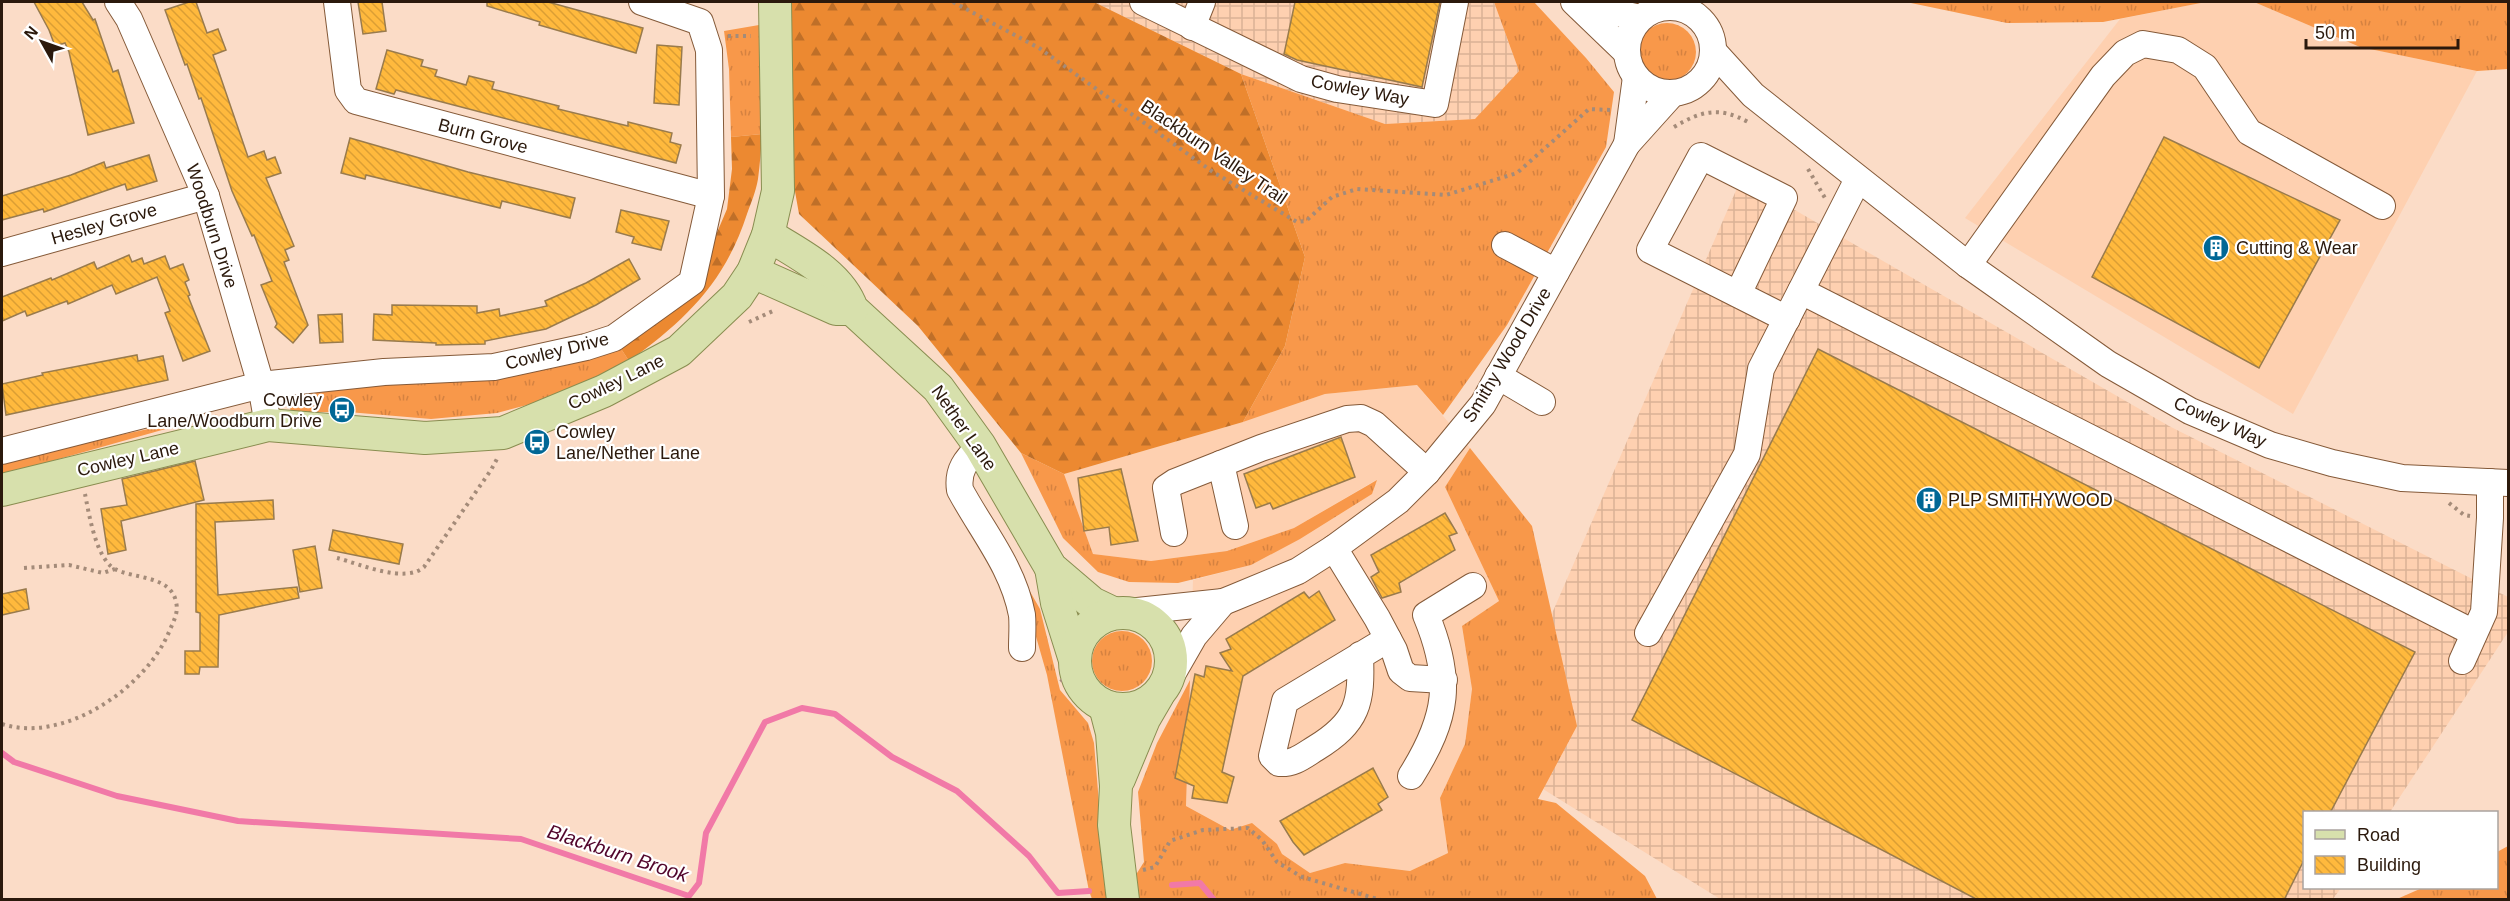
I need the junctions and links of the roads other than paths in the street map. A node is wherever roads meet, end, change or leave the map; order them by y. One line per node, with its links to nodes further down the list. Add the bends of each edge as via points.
1 (118, 2): 20 (street, Woodburn Drive)
2 (337, 2): 21 (street, Burn Grove, via 348,90 356,101)
3 (642, 2): 21 (street, Cowley Drive, via 700,22 706,37)
4 (775, 2): 23 (main road, Cowley Lane, via 778,191)
5 (1143, 2): 11 (street, Cowley Way)
6 (1202, 2): 11 (street)
7 (1455, 2): 11 (street, Cowley Way, via 1435,104 1300,79)
8 (1576, 3): 10 (street); 13 (street)
9 (1668, 5): 10 (street); 12 (street, via 1700,19 1709,31)
10 (1640, 18): 13 (street, via 1628,38)
11 (1192, 27)
12 (1713, 51): 15 (street, via 1707,72); 17 (street, Cowley Way)
13 (1626, 52): 14 (street)
14 (1636, 77): 16 (street, via 1657,92); 18 (street, Smithy Wood Drive)
15 (1698, 84): 16 (street); 17 (street, Cowley Way)
16 (1672, 94): 18 (street, Smithy Wood Drive)
17 (1753, 95): 19 (street, Cowley Way)
18 (1627, 144): 28 (street, Smithy Wood Drive)
19 (1858, 179): 26 (street, Cowley Way); 29 (street)
20 (206, 196): 25 (street, Hesley Grove); 34 (street, Woodburn Drive)
21 (711, 196): 34 (street, Cowley Drive, via 692,282 614,338 494,367 384,372)
22 (2382, 206): 26 (street, via 2249,132 2205,66 2178,50 2143,45 2125,53 2103,76)
23 (768, 235): 27 (main road, Cowley Lane); 31 (main road, Nether Lane, via 806,258 847,292)
24 (1505, 245): 28 (street)
25 (2, 253)
26 (1968, 266): 41 (street, Cowley Way, via 2108,364 2190,411 2271,445 2402,478)
27 (753, 272): 31 (main road, via 836,309); 36 (main road, Cowley Lane, via 737,296 679,351 604,391 503,433 425,438)
28 (1556, 272): 33 (street, Smithy Wood Drive)
29 (1801, 291): 32 (street); 51 (street)
30 (1738, 294): 30 (street, via 1650,250 1701,156 1784,198); 32 (street)
31 (852, 309): 37 (main road, Nether Lane, via 938,388)
32 (1787, 319): 50 (street, via 1761,369 1747,454)
33 (1498, 376): 35 (street); 40 (street, Smithy Wood Drive, via 1483,404)
34 (261, 385): 36 (street, Woodburn Drive); 38 (street, Cowley Drive)
35 (1542, 402)
36 (268, 425): 42 (main road, Cowley Lane)
37 (980, 447): 46 (main road, Nether Lane); 53 (street, via 962,466 960,490 996,548 1014,587 1022,616)
38 (2, 451)
39 (1221, 464): 40 (street, via 1347,419 1361,418 1374,424); 43 (street); 44 (street, via 1166,488)
40 (1427, 472): 45 (street, Smithy Wood Drive, via 1398,501)
41 (2499, 482): 51 (street, via 2490,518 2484,612)
42 (2, 490)
43 (1235, 526)
44 (1174, 533)
45 (1334, 548): 48 (street, Smithy Wood Drive, via 1298,571); 52 (street)
46 (1050, 568): 49 (main road, Nether Lane, via 1092,603); 55 (main road, Nether Lane)
47 (1473, 586): 57 (street, via 1426,615 1437,641)
48 (1222, 603): 49 (street, Smithy Wood Drive); 58 (street, Smithy Wood Drive, via 1194,636)
49 (1121, 613): 55 (main road, via 1098,619 1086,629); 58 (main road, via 1143,616 1166,638 1171,668)
50 (1648, 633)
51 (2475, 633): 56 (street)
52 (1388, 639): 54 (street); 57 (street, via 1401,671 1410,678)
53 (1022, 648)
54 (1360, 655)
55 (1074, 657): 59 (main road, via 1081,687)
56 (2462, 661)
57 (1444, 680): 60 (street, via 1439,722)
58 (1162, 689): 59 (main road, via 1146,704 1133,709); 61 (main road, via 1143,719)
59 (1105, 706): 61 (main road, via 1112,733)
60 (1411, 776)
61 (1116, 786): 62 (main road, via 1114,825)
62 (1124, 900)

